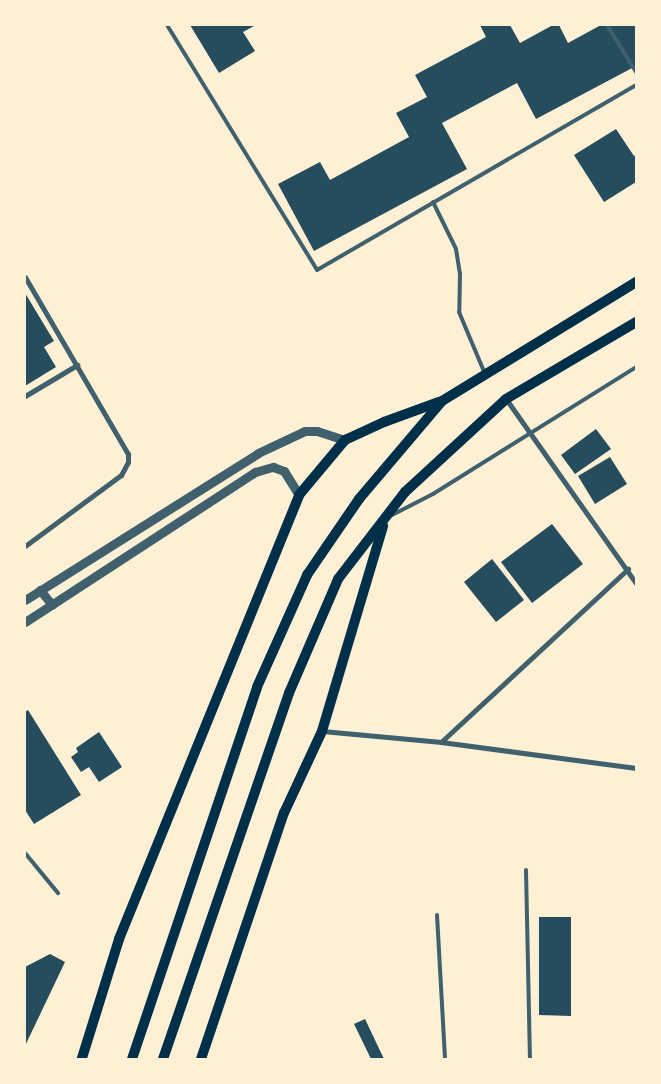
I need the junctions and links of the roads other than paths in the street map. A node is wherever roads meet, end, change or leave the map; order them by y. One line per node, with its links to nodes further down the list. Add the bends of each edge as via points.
1 (167, 25): 5 (lane, via 316,270)
2 (607, 25): 3 (lane)
3 (636, 72)
4 (636, 84): 5 (lane)
5 (433, 202): 11 (lane, via 456,249 460,272 459,312)
6 (25, 277): 9 (street)
7 (636, 282): 11 (main road)
8 (636, 322): 13 (main road)
9 (77, 365): 12 (street); 21 (street, via 123,443 128,462 121,475)
10 (636, 367): 15 (lane)
11 (485, 375): 14 (main road)
12 (25, 396)
13 (506, 399): 15 (street); 20 (main road, via 405,492)
14 (442, 401): 16 (main road); 36 (main road, via 359,499 307,575 257,687)
15 (530, 432): 20 (lane, via 433,494); 22 (street)
16 (346, 440): 17 (street, via 317,431 304,432); 19 (main road)
17 (258, 453): 18 (street); 24 (street)
18 (265, 468): 19 (street, via 284,471); 26 (street, via 217,494 124,560)
19 (299, 495): 35 (main road, via 118,939)
20 (386, 518): 28 (main road); 37 (main road, via 338,579 289,693)
21 (25, 546)
22 (628, 569): 23 (street); 29 (street)
23 (636, 583)
24 (40, 590): 25 (street); 26 (street)
25 (25, 600)
26 (52, 605): 27 (street)
27 (25, 622)
28 (322, 731): 29 (street); 38 (main road, via 284,813)
29 (441, 742): 30 (street)
30 (636, 768)
31 (25, 853): 33 (lane)
32 (526, 870): 40 (lane)
33 (58, 893)
34 (437, 915): 39 (lane)
35 (82, 1058)
36 (132, 1059)
37 (163, 1059)
38 (201, 1059)
39 (445, 1059)
40 (530, 1059)

